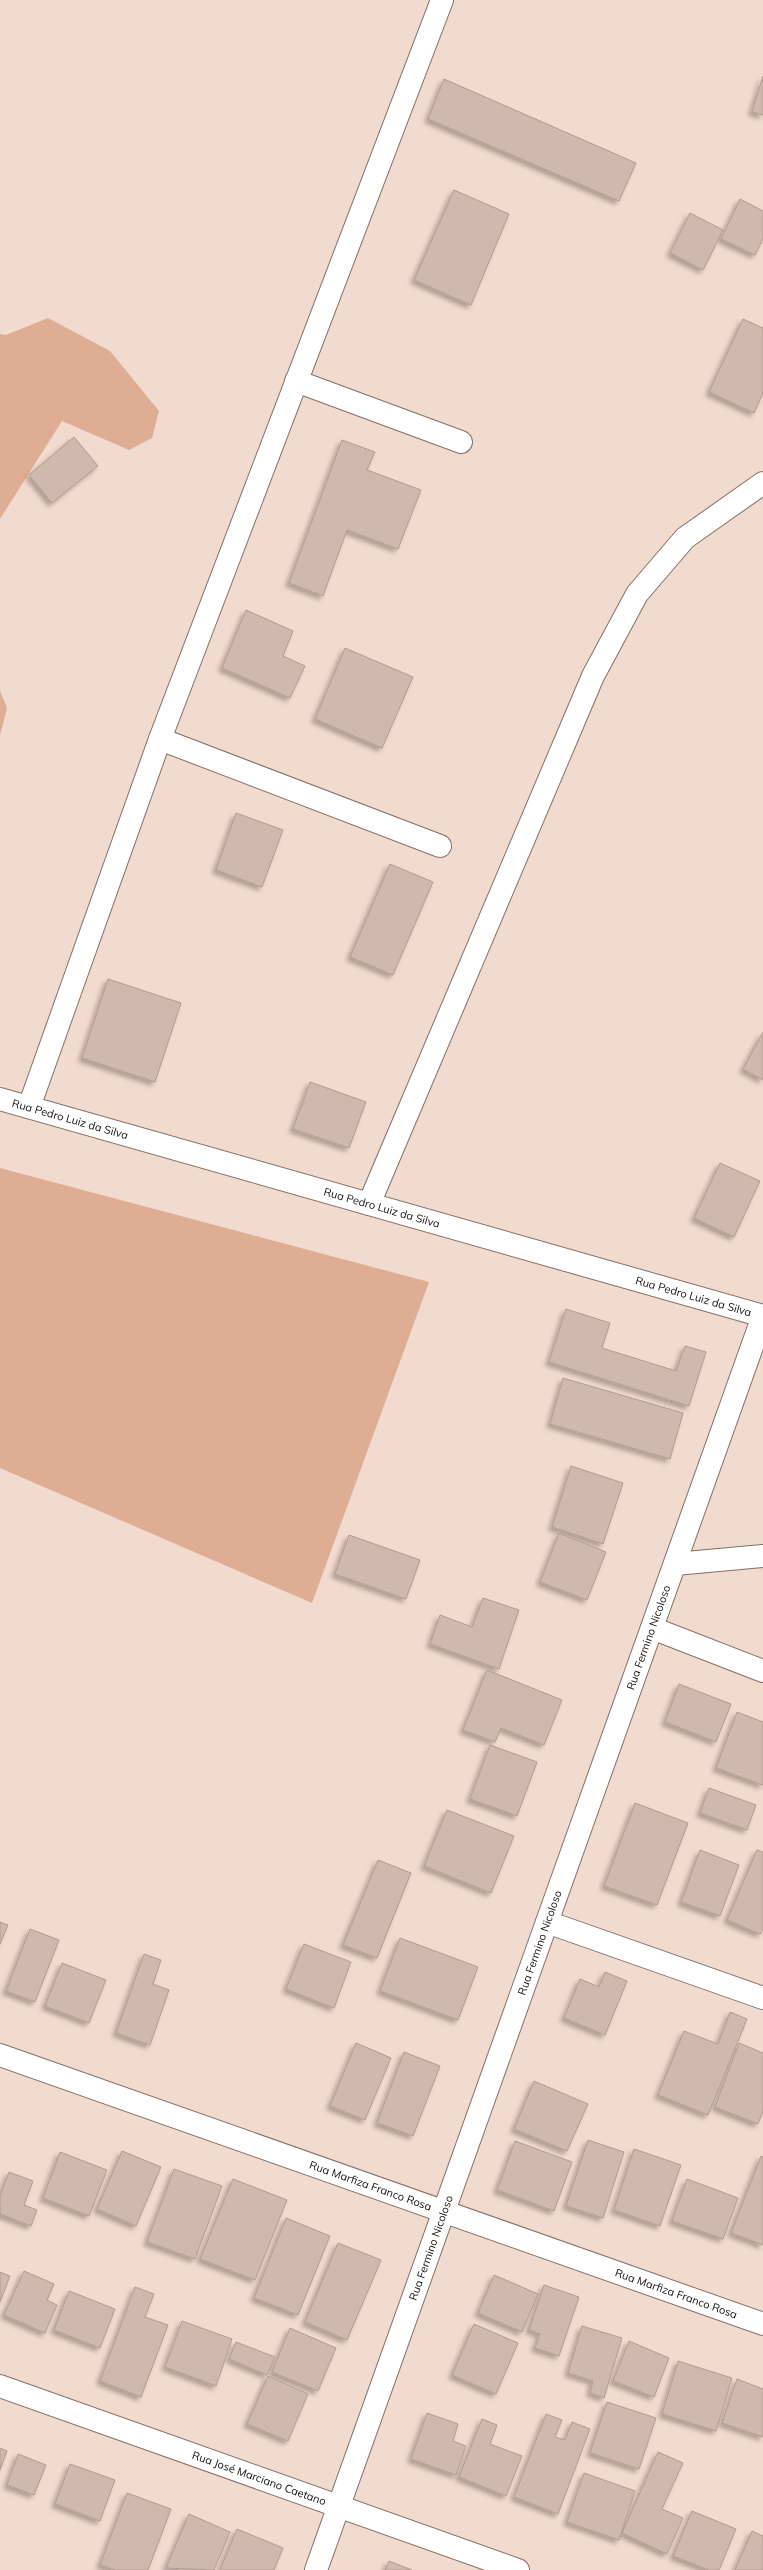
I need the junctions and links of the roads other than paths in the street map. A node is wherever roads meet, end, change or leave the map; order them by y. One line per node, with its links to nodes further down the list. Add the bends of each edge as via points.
1 (442, 0): 2 (street)
2 (296, 382): 3 (street); 5 (street)
3 (461, 442)
4 (763, 484): 9 (street, via 686,538 637,594 593,676)
5 (160, 739): 6 (street); 8 (street)
6 (440, 846)
7 (0, 1099): 8 (street, Rua Pedro Luiz da Silva)
8 (29, 1107): 9 (street, Rua Pedro Luiz da Silva)
9 (369, 1204): 10 (street, Rua Pedro Luiz da Silva)
10 (763, 1316): 12 (street, Rua Fermino Nicoloso)
11 (763, 1556): 12 (street)
12 (675, 1564): 13 (street, Rua Fermino Nicoloso)
13 (652, 1628): 14 (street); 15 (street, Rua Fermino Nicoloso)
14 (763, 1671)
15 (547, 1922): 16 (street); 18 (street, Rua Fermino Nicoloso)
16 (763, 1998)
17 (0, 2055): 18 (street, Rua Marfiza Franco Rosa)
18 (444, 2212): 19 (street, Rua Marfiza Franco Rosa); 21 (street, Rua Fermino Nicoloso)
19 (763, 2324)
20 (0, 2386): 21 (street, Rua José Marciano Caetano)
21 (339, 2506): 22 (street, Rua Fermino Nicoloso); 23 (street, Rua José Marciano Caetano)
22 (316, 2570)
23 (518, 2570)

